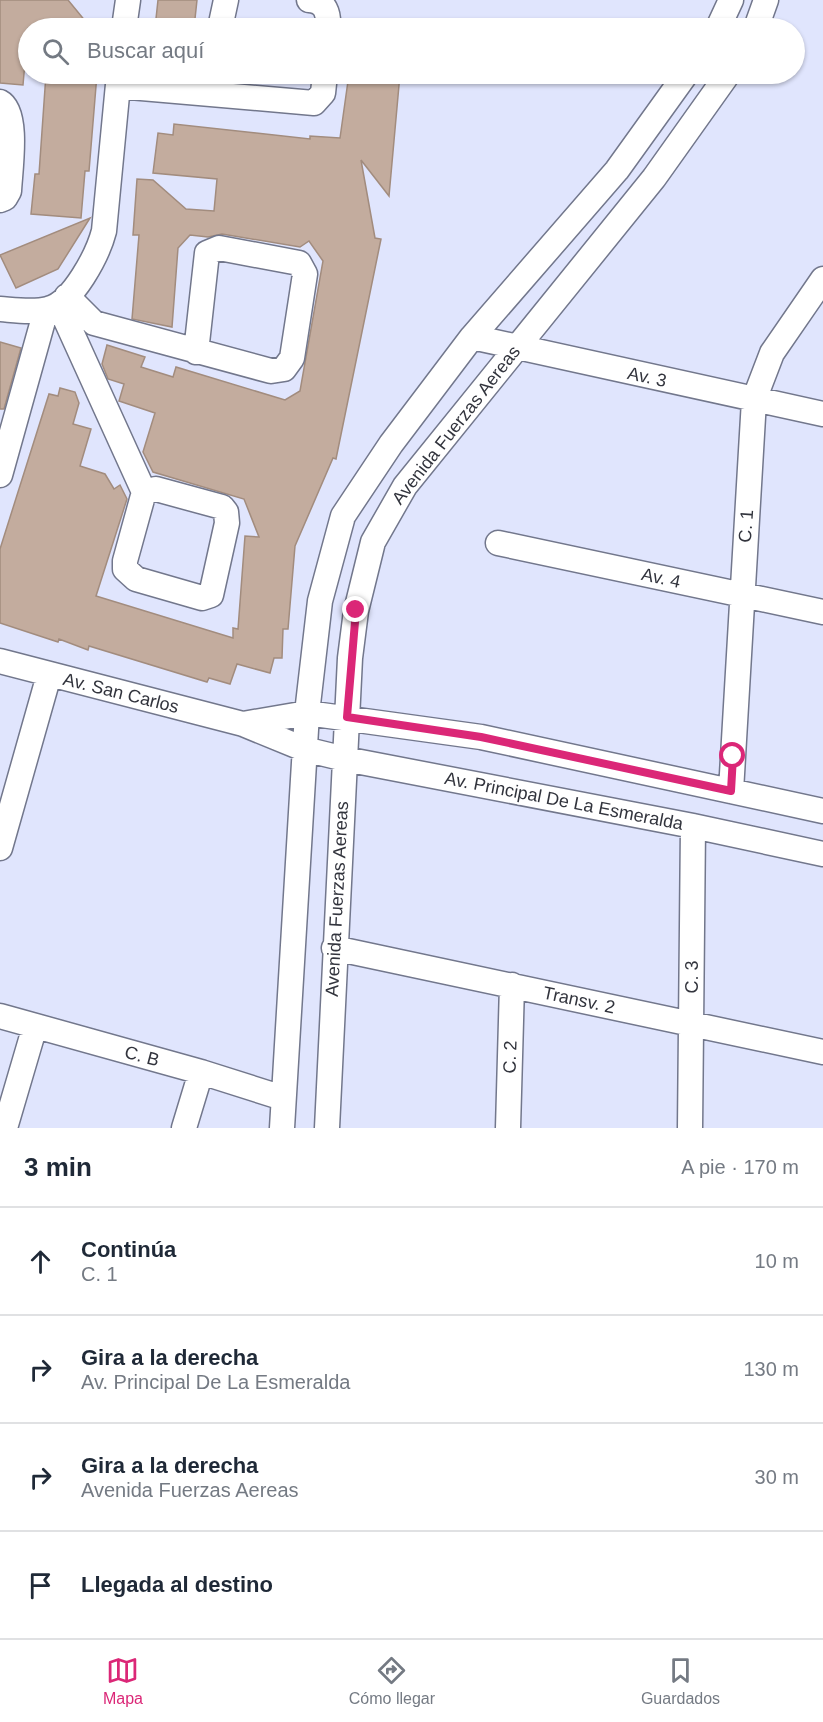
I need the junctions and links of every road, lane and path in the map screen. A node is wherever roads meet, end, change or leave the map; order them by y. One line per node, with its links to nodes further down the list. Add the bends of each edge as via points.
1 (128, 0): 6 (street)
2 (226, 0): 7 (street)
3 (309, 0): 8 (street, via 322,4)
4 (731, 0): 9 (street)
5 (766, 0): 10 (street)
6 (125, 18)
7 (222, 18)
8 (327, 18)
9 (723, 18)
10 (760, 18)
11 (118, 84): 19 (street, via 104,231 98,251)
12 (218, 84): 13 (street, via 314,103 323,93)
13 (324, 84)
14 (679, 84): 21 (street, Avenida Fuerzas Aereas, via 617,170)
15 (721, 84): 22 (street, Avenida Fuerzas Aereas, via 654,178)
16 (0, 102): 17 (street, via 6,105 12,119 9,191)
17 (0, 200)
18 (823, 279): 24 (street, C. 1, via 772,353)
19 (57, 304): 20 (street); 23 (street, via 94,323); 25 (street); 28 (street)
20 (0, 309)
21 (472, 337): 22 (street, Av. 3); 34 (street, Avenida Fuerzas Aereas, via 391,444 343,516 320,601)
22 (517, 346): 24 (street, Av. 3); 35 (street, Avenida Fuerzas Aereas, via 405,486 373,542 356,610)
23 (196, 352): 23 (street, via 271,371 284,369 292,358 304,274 299,262 219,248 207,253)
24 (754, 400): 26 (street, Av. 3); 30 (street, C. 1)
25 (9, 413): 27 (street)
26 (823, 414)
27 (0, 475)
28 (144, 492): 28 (street, via 156,489 222,507 226,512 211,595 202,598 136,579 125,569)
29 (498, 543): 30 (street, Av. 4)
30 (741, 594): 31 (street, Av. 4); 39 (street, C. 1)
31 (823, 612)
32 (0, 661): 33 (street, Av. San Carlos)
33 (49, 675): 36 (street, Av. San Carlos); 42 (street)
34 (307, 712): 35 (street); 36 (street); 37 (street, Avenida Fuerzas Aereas)
35 (347, 717): 38 (street, Avenida Fuerzas Aereas); 39 (street, via 481,737)
36 (243, 724): 37 (street, Av. San Carlos)
37 (304, 749): 38 (street, Av. Principal De La Esmeralda); 51 (street, Avenida Fuerzas Aereas)
38 (345, 759): 41 (street, Av. Principal De La Esmeralda); 44 (street, Avenida Fuerzas Aereas)
39 (731, 791): 40 (street)
40 (823, 811)
41 (693, 826): 43 (street, Av. Principal De La Esmeralda); 47 (street, C. 3)
42 (0, 848)
43 (823, 854)
44 (334, 948): 45 (street, Transv. 2); 55 (street, Avenida Fuerzas Aereas)
45 (512, 985): 47 (street, Transv. 2); 56 (street, C. 2)
46 (0, 1016): 48 (street, C. B)
47 (692, 1024): 49 (street, Transv. 2); 57 (street, C. 3)
48 (35, 1026): 50 (street, C. B); 52 (street)
49 (823, 1052)
50 (201, 1072): 51 (street, C. B); 53 (street)
51 (283, 1098): 54 (street, Avenida Fuerzas Aereas)
52 (5, 1128)
53 (184, 1128)
54 (282, 1128)
55 (327, 1128)
56 (508, 1128)
57 (690, 1128)

